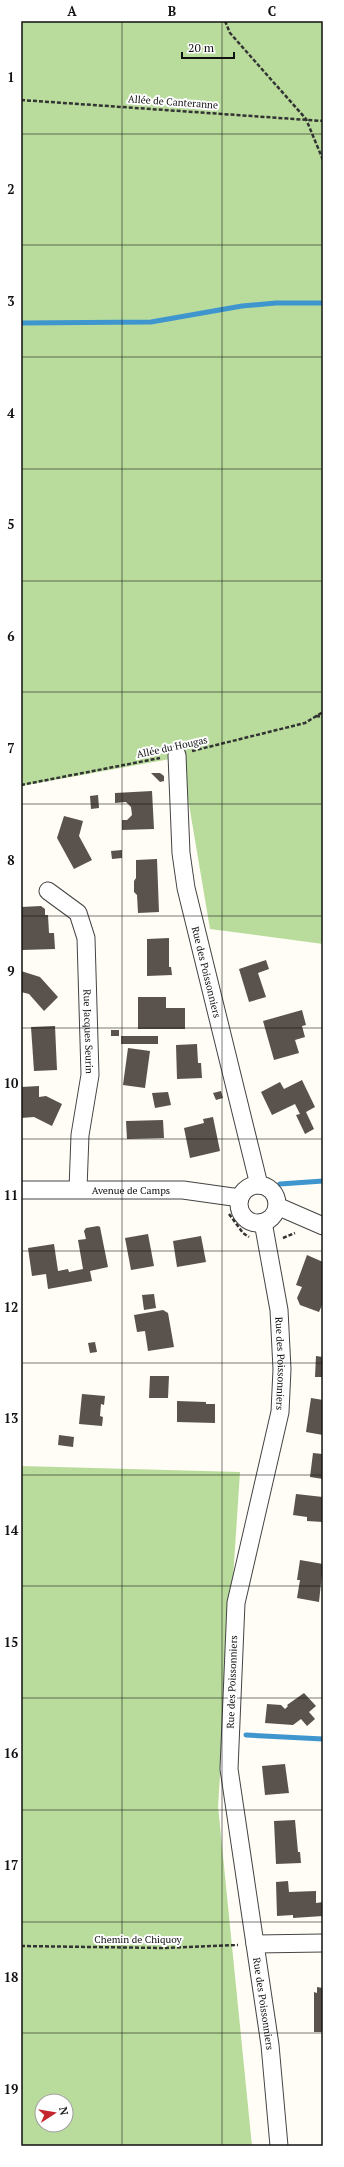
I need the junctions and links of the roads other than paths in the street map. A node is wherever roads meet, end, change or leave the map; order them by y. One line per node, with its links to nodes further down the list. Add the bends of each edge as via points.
1 (177, 755): 3 (street, Rue des Poissonniers, via 181,853 186,888)
2 (48, 891): 4 (street, Rue Jacques Seurin, via 78,912 86,938 90,1075 80,1135)
3 (259, 1185): 6 (street, via 247,1189); 7 (street, via 270,1189)
4 (78, 1189): 5 (street, Avenue de Camps); 6 (street, Avenue de Camps, via 183,1190)
5 (21, 1190)
6 (240, 1198): 8 (street, via 240,1210 243,1215 253,1222)
7 (277, 1206): 8 (street, via 271,1218); 9 (street)
8 (263, 1222): 11 (street, Rue des Poissonniers, via 279,1310 282,1369 280,1412 236,1604 229,1769)
9 (323, 1226)
10 (323, 1942): 11 (street)
11 (255, 1944): 12 (street, Rue des Poissonniers, via 270,2045)
12 (279, 2146)

